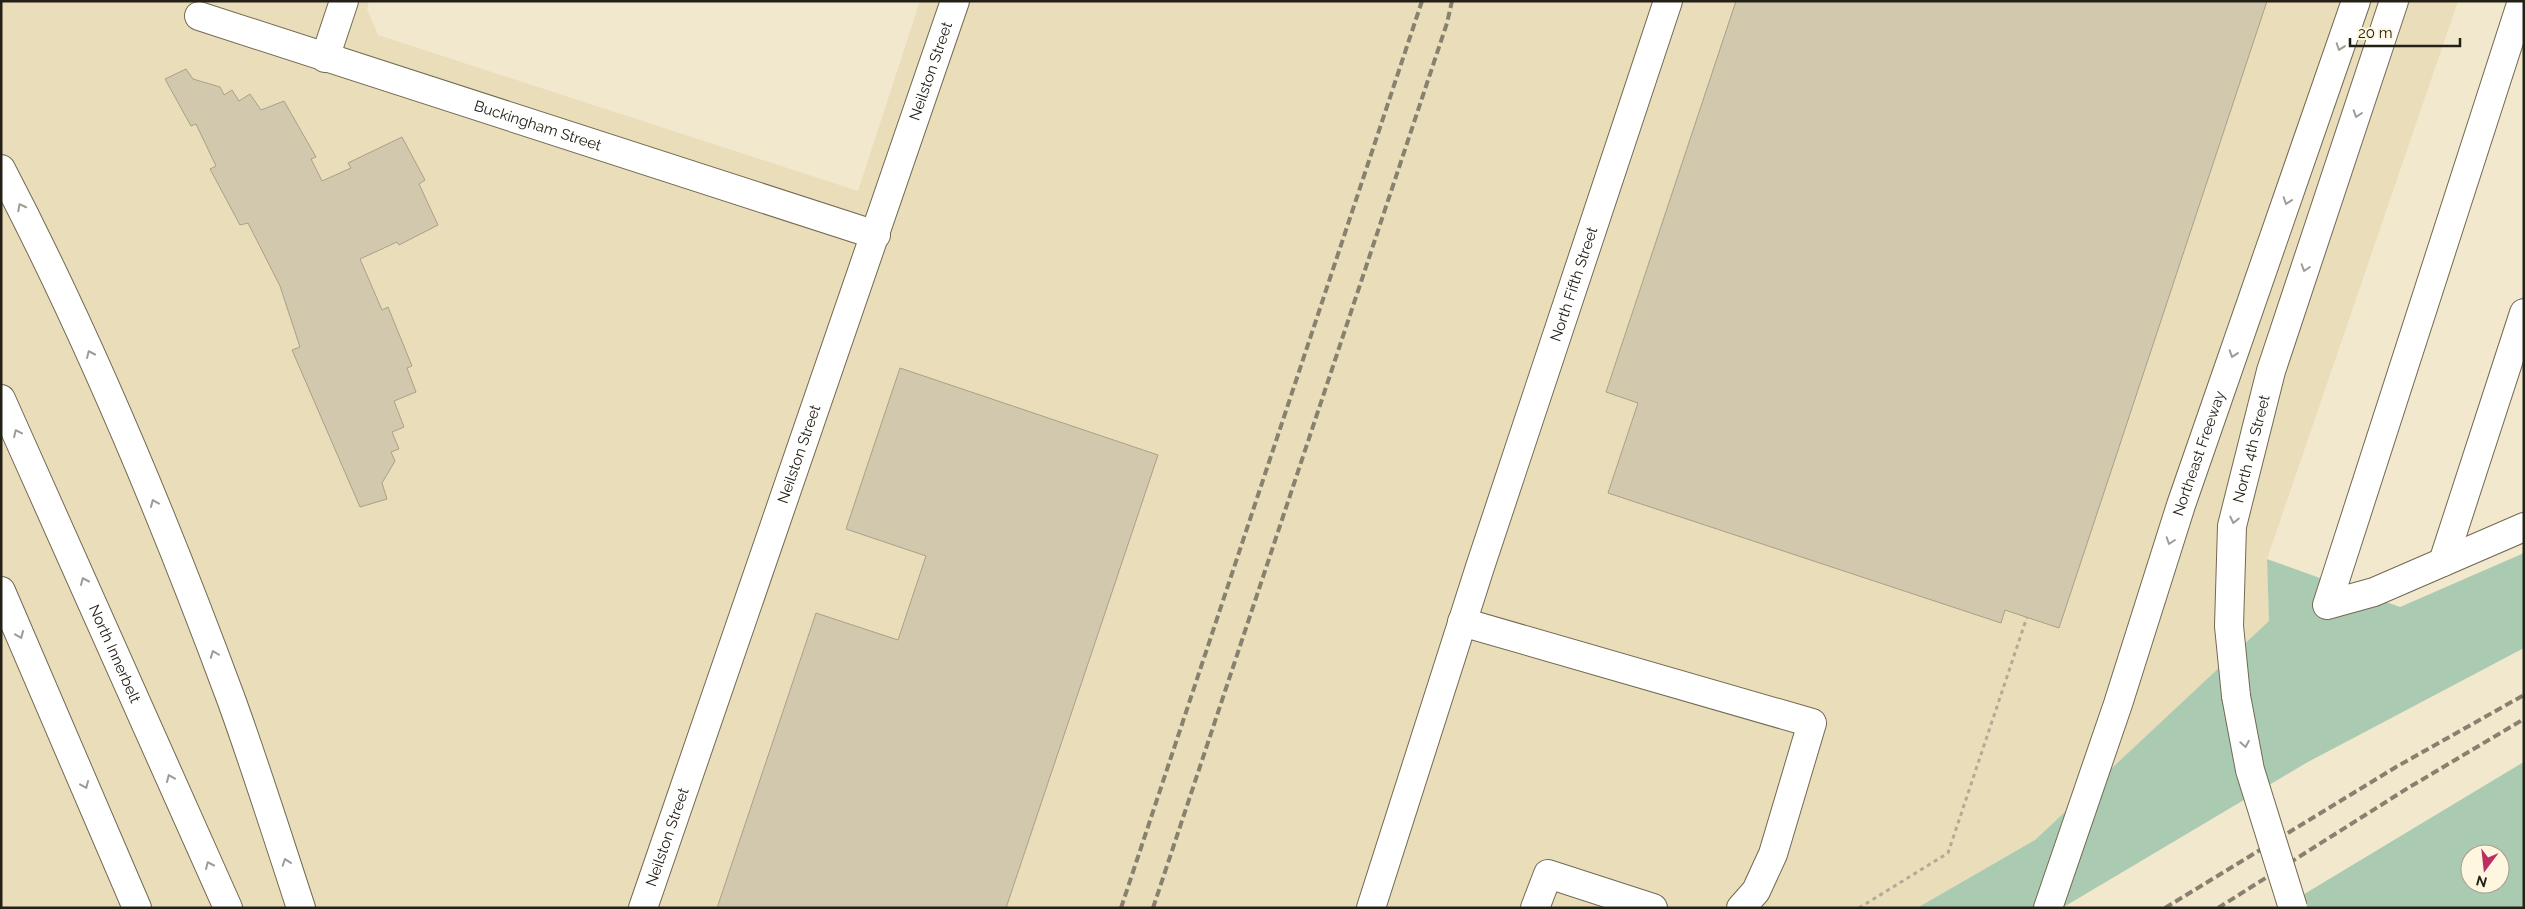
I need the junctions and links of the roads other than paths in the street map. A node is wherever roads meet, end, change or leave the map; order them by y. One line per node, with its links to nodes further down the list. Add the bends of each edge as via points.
1 (344, 1): 8 (main road)
2 (955, 1): 10 (main road, Neilston Street)
3 (1668, 1): 16 (main road, North Fifth Street)
4 (2356, 1): 25 (main road, Northeast Freeway, one-way to 25, via 2181,504 2118,704)
5 (2394, 1): 26 (main road, North 4th Street, one-way to 26, bridge, via 2271,371 2232,526 2230,626 2236,696 2250,770)
6 (2522, 1): 14 (main road, via 2327,605 2374,592)
7 (199, 16): 8 (main road, Buckingham Street)
8 (325, 58): 10 (main road, Buckingham Street)
9 (1, 169): 19 (main road, one-way to 9, via 231,700 173,550 47,256)
10 (876, 235): 20 (main road, Neilston Street)
11 (2524, 312): 14 (main road)
12 (1, 399): 18 (main road, North Innerbelt, one-way to 12)
13 (2524, 527): 14 (main road)
14 (2443, 562)
15 (1, 591): 17 (main road, one-way to 17)
16 (1462, 622): 21 (main road, North Fifth Street); 24 (main road, via 1812,723 1773,854 1756,891)
17 (137, 908)
18 (228, 908)
19 (302, 908)
20 (643, 908)
21 (1370, 908)
22 (1535, 908): 23 (main road, via 1548,874)
23 (1653, 908)
24 (1741, 908)
25 (2048, 908)
26 (2293, 908)

